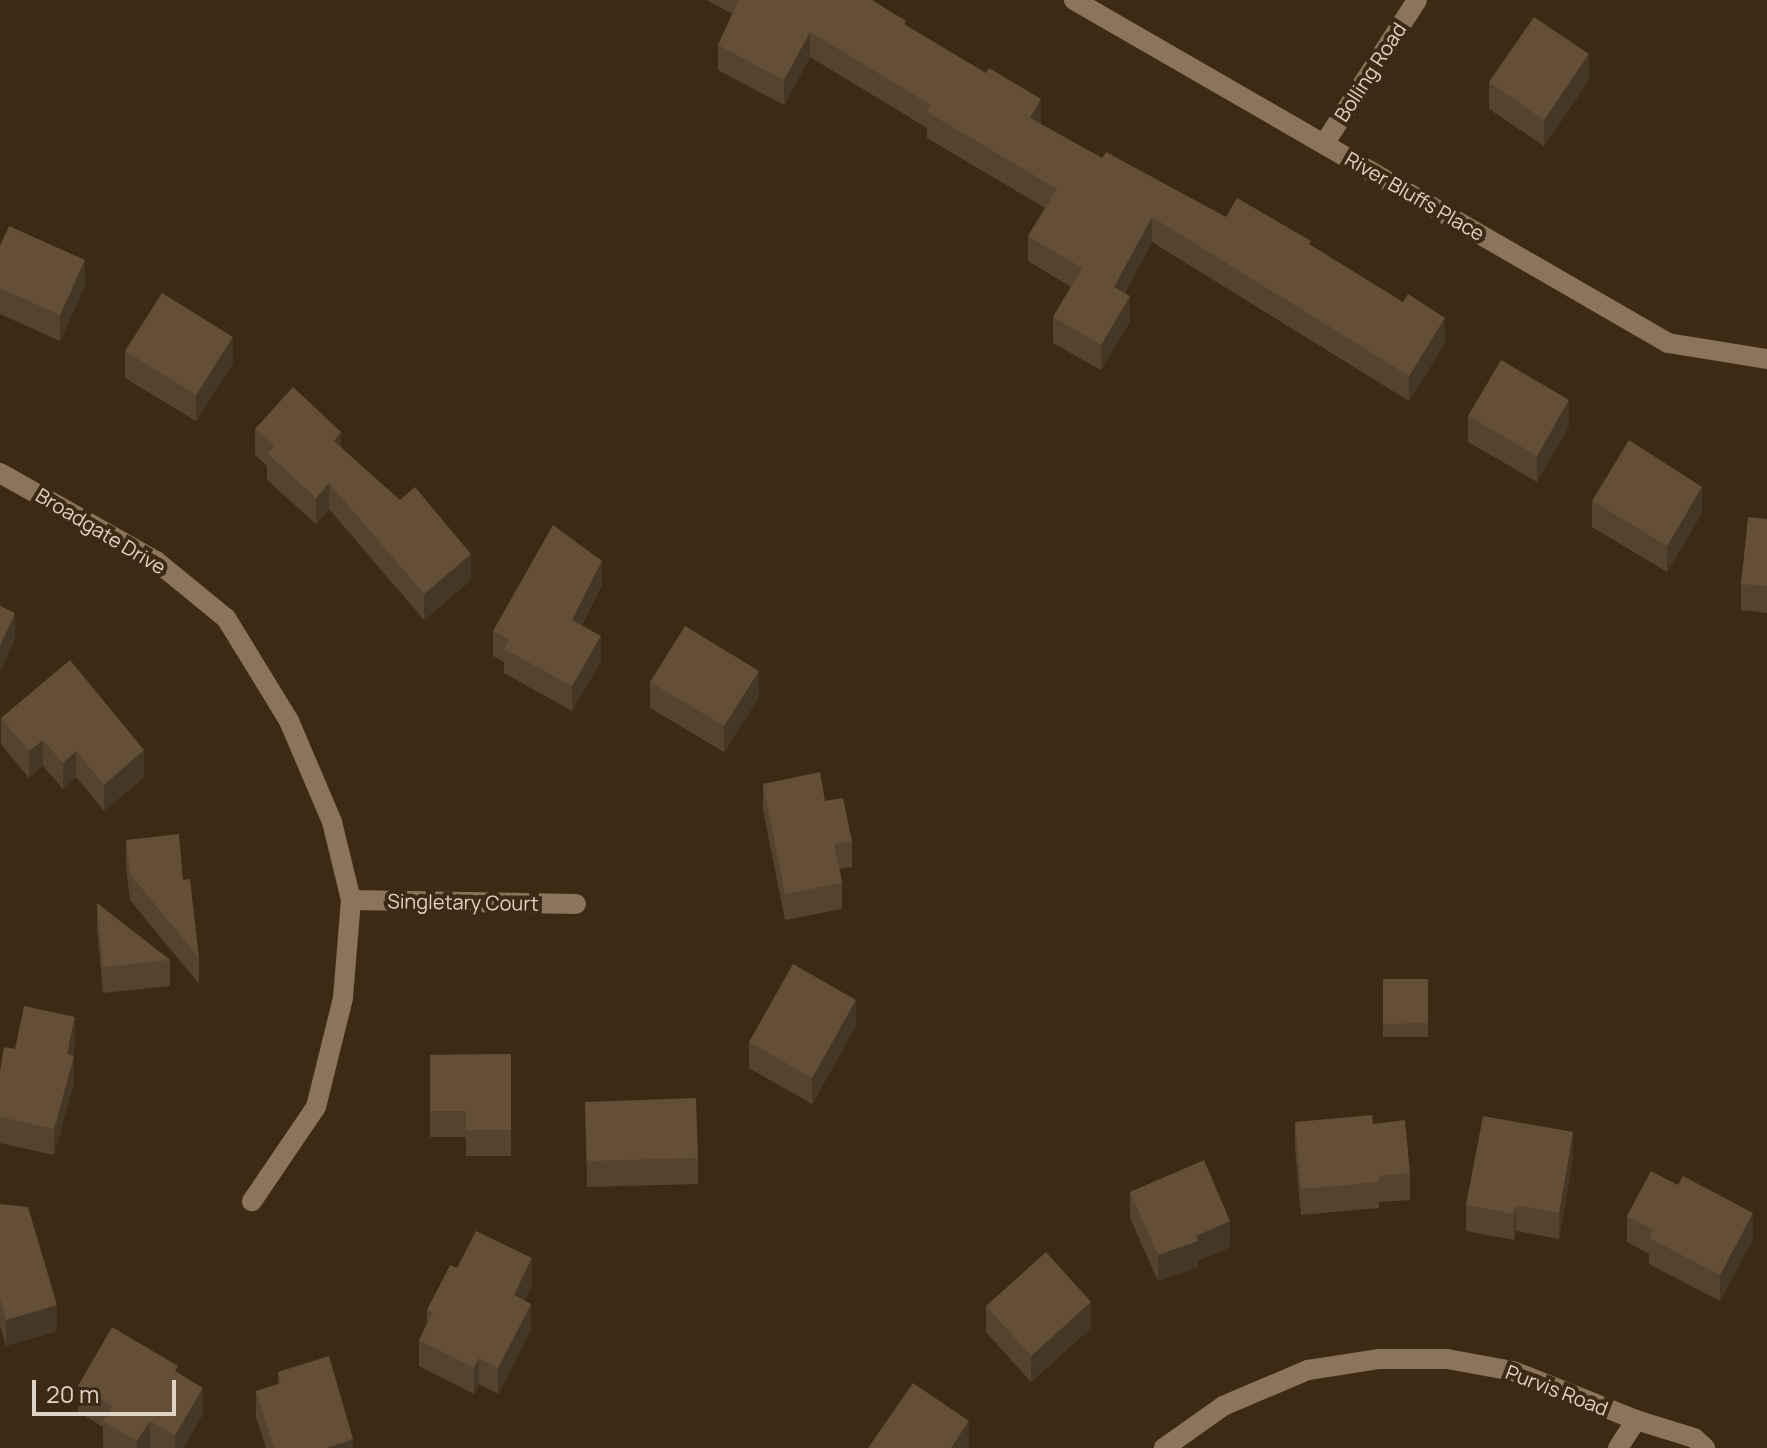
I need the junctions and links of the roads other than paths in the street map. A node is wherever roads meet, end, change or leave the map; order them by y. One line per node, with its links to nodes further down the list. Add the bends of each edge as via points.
1 (1074, 0): 3 (street, River Bluffs Place)
2 (1417, 0): 3 (street, Bolling Road)
3 (1324, 144): 4 (street, River Bluffs Place, via 1668,343)
4 (1767, 359)
5 (0, 473): 6 (street, Broadgate Drive, via 156,561 226,618 289,721 332,822)
6 (351, 900): 7 (street, Singletary Court); 8 (street, Broadgate Drive, via 343,998 316,1107)
7 (576, 904)
8 (252, 1201)
9 (1636, 1420): 10 (street, Purvis Road, via 1513,1371 1447,1359 1378,1359 1308,1370 1279,1382 1223,1406); 11 (street, Purvis Road); 12 (street, Purvis Road, via 1694,1438)
10 (1164, 1448)
11 (1618, 1448)
12 (1705, 1448)

